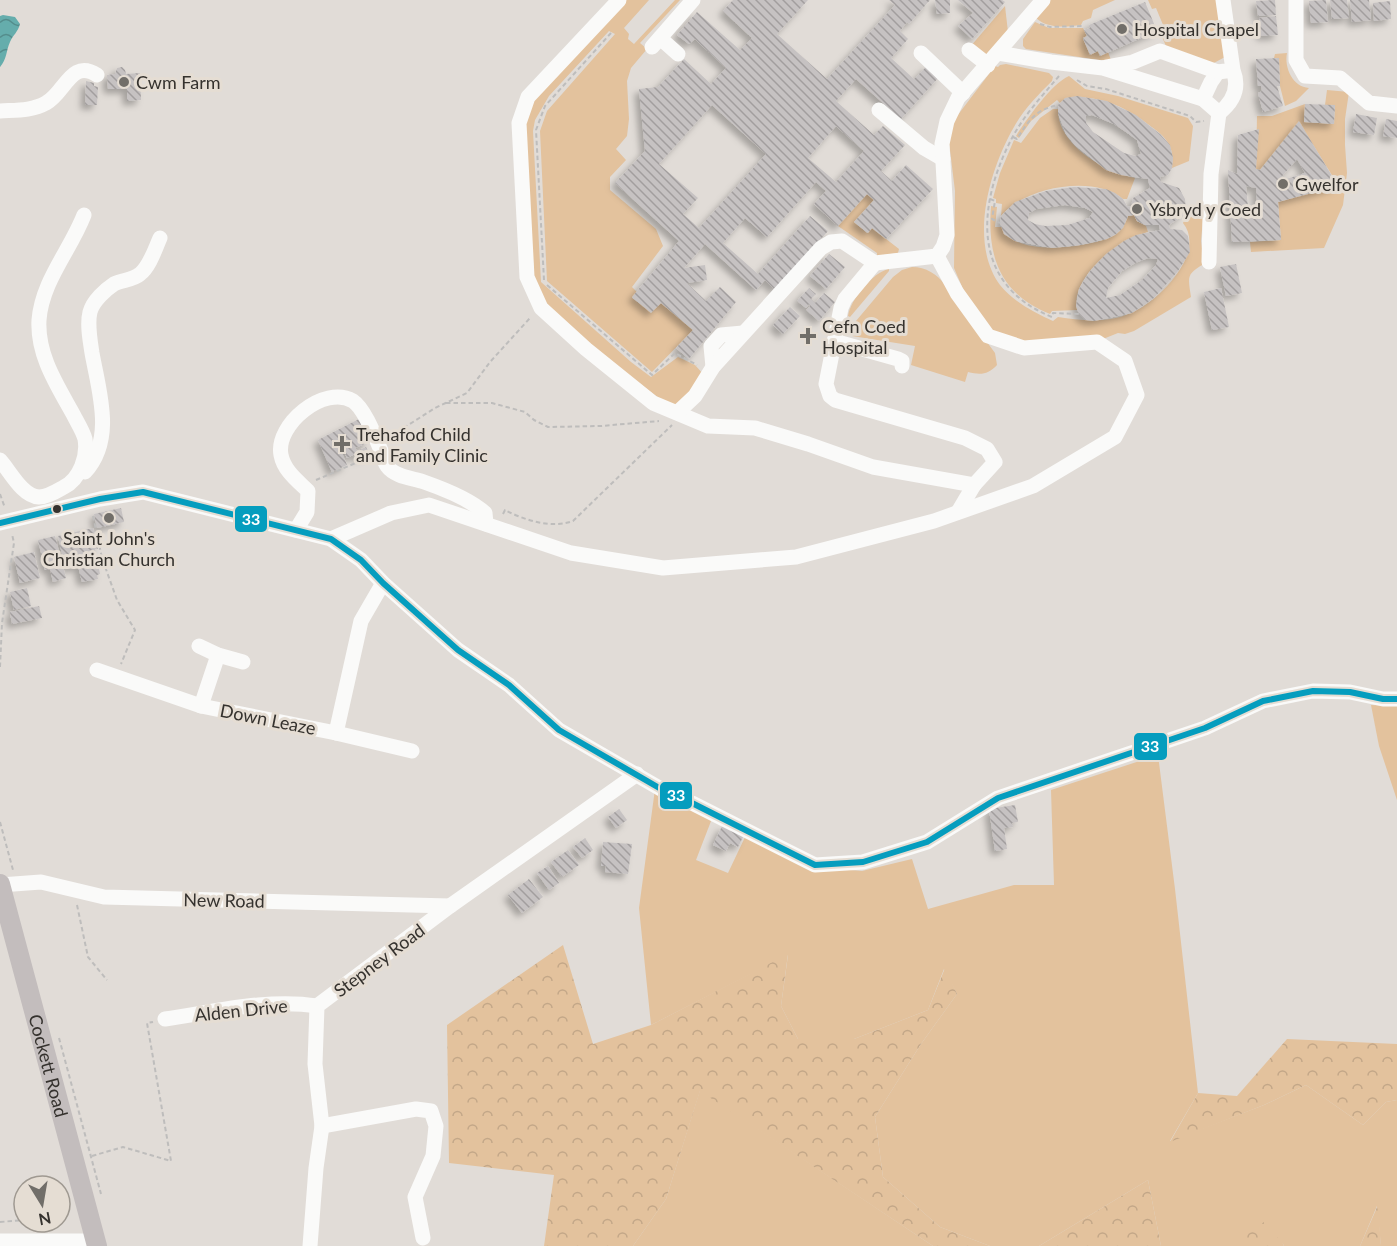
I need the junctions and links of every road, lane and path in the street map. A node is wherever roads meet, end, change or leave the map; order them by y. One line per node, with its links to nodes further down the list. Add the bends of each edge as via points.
1 (619, 0): 34 (street, via 528,97 519,123 527,277)
2 (693, 0): 11 (street, via 656,43)
3 (1044, 0): 12 (street)
4 (1223, 0): 14 (street)
5 (1296, 7): 21 (street, via 1296,60 1305,76 1340,78 1369,103)
6 (1035, 20): 7 (path, via 1050,27)
7 (1082, 26)
8 (611, 33): 38 (path, via 545,106 536,130 544,283 652,375 675,353)
9 (969, 50): 12 (street)
10 (921, 53): 18 (street)
11 (678, 54)
12 (993, 59): 13 (street); 18 (street)
13 (1103, 68): 14 (street, via 1160,51); 19 (street)
14 (1226, 71): 19 (street, via 1211,82); 24 (street, via 1236,78 1235,93 1229,105)
15 (97, 75): 23 (street, via 83,70 69,78 48,102 24,110)
16 (1059, 76): 25 (path)
17 (1074, 78): 24 (path, via 1087,86 1190,116 1196,122)
18 (963, 93): 26 (street, via 946,121)
19 (1203, 99): 24 (street)
20 (1058, 105): 25 (path, via 1043,108 1017,139)
21 (1397, 106)
22 (879, 110): 26 (street)
23 (0, 111)
24 (1215, 116): 32 (street)
25 (1012, 137): 27 (path, via 996,173)
26 (944, 159): 31 (street, via 947,235)
27 (990, 199): 29 (path, via 995,201 992,219); 35 (path, via 987,239 994,267 1003,282 1040,312 1052,317 1053,313)
28 (84, 215): 45 (street, via 49,283 39,322 43,352 85,438 83,464)
29 (1000, 223)
30 (160, 238): 45 (street, via 139,276 115,284 90,310 90,344 103,426 90,467)
31 (937, 256): 33 (street); 51 (street, via 988,336 1024,348 1097,342 1125,361 1137,395 1115,437 1032,486)
32 (1209, 262)
33 (876, 263): 36 (street, via 841,308); 38 (street, via 842,241 820,248)
34 (541, 308): 39 (path, via 490,362 467,393); 40 (street, via 632,388 653,403)
35 (1079, 314)
36 (834, 341): 37 (street, via 898,359); 46 (street, via 826,384 830,396 965,438 987,449 995,462)
37 (902, 366)
38 (711, 370): 40 (street)
39 (446, 403): 41 (path, via 492,403 525,412 548,427); 42 (path)
40 (680, 413): 46 (street, via 708,426 755,428 873,467); 50 (path, via 573,520 562,525 546,523)
41 (658, 421)
42 (378, 445): 47 (street, via 362,410 353,401 332,397 318,401 297,417 280,442 285,467); 53 (street, via 387,466 396,473 447,491 479,508 485,513)
43 (0, 460): 45 (street, via 22,487 36,497)
44 (358, 462): 47 (path)
45 (70, 484)
46 (974, 485): 51 (street)
47 (305, 488): 54 (street, via 307,512)
48 (0, 494): 52 (path)
49 (89, 502): 52 (street); 54 (street, via 143,492); 62 (path, via 113,589 135,630)
50 (505, 510)
51 (958, 512): 53 (street, via 795,557 663,568 571,553)
52 (4, 522): 60 (path, via 14,543)
53 (486, 524): 55 (street, via 429,505 391,513)
54 (296, 530): 55 (street)
55 (331, 539): 56 (street, via 361,560)
56 (383, 583): 65 (street, via 361,621); 67 (street, via 458,650 509,685 559,730)
57 (200, 646): 58 (street)
58 (218, 655): 59 (street); 64 (street, Down Leaze)
59 (243, 662)
60 (0, 667)
61 (97, 670): 62 (street, Down Leaze)
62 (116, 676): 64 (street, Down Leaze)
63 (1397, 699): 67 (street, via 1313,691 1263,701 1205,728 998,798 927,842 863,862 815,865)
64 (201, 706): 65 (street, Down Leaze)
65 (336, 733): 66 (street, Down Leaze)
66 (412, 751)
67 (637, 774): 71 (street, Stepney Road)
68 (0, 822): 69 (path)
69 (6, 884): 70 (street, New Road, via 41,882); 76 (main road, Cockett Road)
70 (73, 890): 71 (street, New Road, via 104,897); 72 (path, via 88,957)
71 (450, 906): 73 (street, Stepney Road)
72 (107, 980)
73 (317, 1006): 74 (street, Alden Drive, via 260,1006); 75 (street, Stepney Road, via 315,1064)
74 (165, 1019): 76 (path, via 147,1023 171,1161 123,1147)
75 (322, 1126): 77 (street, via 416,1109 431,1111 436,1126 433,1156 415,1197); 80 (street, Stepney Road)
76 (75, 1161): 79 (main road, Cockett Road)
77 (423, 1238)
78 (0, 1241): 79 (street)
79 (96, 1243)
80 (310, 1246)

